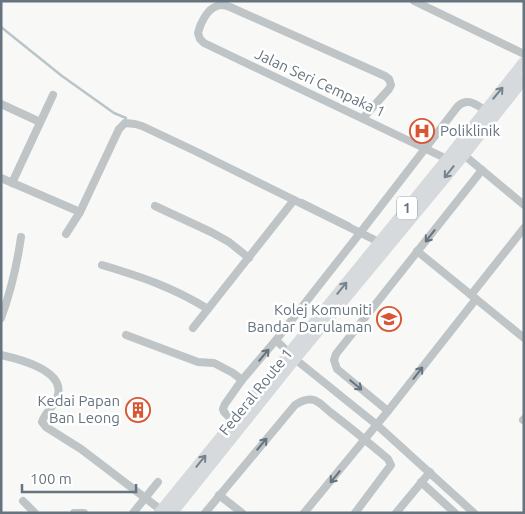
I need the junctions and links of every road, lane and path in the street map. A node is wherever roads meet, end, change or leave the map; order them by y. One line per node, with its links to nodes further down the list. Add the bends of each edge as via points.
1 (414, 1): 2 (street)
2 (524, 54)
3 (524, 62): 7 (highway, Federal Route 1 / 1, one-way to 3)
4 (524, 79): 11 (highway, Federal Route 1 / 1)
5 (53, 95): 9 (street)
6 (1, 104): 9 (street)
7 (485, 110): 10 (street, via 470,102 462,103); 12 (highway, Federal Route 1 / 1)
8 (363, 118): 8 (street, Jalan Seri Cempaka 1, via 390,89 389,79 385,76 230,6 215,6 203,21 198,33 204,44); 10 (street, Jalan Seri Cempaka 1)
9 (40, 122): 15 (street)
10 (425, 148): 12 (street, Jalan Seri Cempaka 1); 21 (street)
11 (464, 155): 13 (street); 36 (highway, Federal Route 1 / 1, one-way to 36)
12 (447, 159): 24 (highway, Federal Route 1 / 1)
13 (482, 170): 17 (street); 25 (street, one-way to 25)
14 (1, 178): 15 (street)
15 (12, 183): 19 (street)
16 (294, 200): 19 (street, via 142,126 125,123 119,129); 21 (street); 26 (street)
17 (524, 205)
18 (155, 206): 26 (street, via 211,232)
19 (80, 212): 22 (street)
20 (524, 228): 28 (street)
21 (360, 233): 24 (street); 34 (street)
22 (66, 234)
23 (21, 237): 30 (street, via 17,266)
24 (379, 242): 36 (highway, Federal Route 1 / 1, one-way to 24)
25 (417, 251): 28 (street); 38 (street, one-way to 38, via 334,360 336,369)
26 (249, 258): 29 (street)
27 (102, 265): 29 (street, via 158,283)
28 (474, 297): 33 (street); 38 (street, one-way to 28)
29 (208, 310): 31 (street)
30 (1, 318)
31 (193, 328)
32 (126, 335): 37 (street, via 198,362 214,364)
33 (523, 335)
34 (276, 340): 36 (street); 37 (street, one-way to 34)
35 (1, 355): 46 (street, via 27,362 52,376 59,387 58,395 43,418 44,425)
36 (292, 356): 39 (highway, Federal Route 1 / 1); 40 (street); 48 (highway, Federal Route 1 / 1)
37 (242, 380): 39 (street, via 223,409)
38 (388, 411): 40 (street)
39 (232, 422): 48 (highway, Federal Route 1 / 1, one-way to 39)
40 (377, 425): 41 (street); 42 (street)
41 (364, 440): 45 (street, one-way to 41, via 300,401 319,403); 55 (street, one-way to 55); 56 (street, via 391,465)
42 (430, 472): 44 (street); 59 (street)
43 (158, 482): 46 (street)
44 (421, 482): 57 (street); 58 (street)
45 (219, 495): 53 (street); 54 (street)
46 (145, 497): 48 (street); 52 (street)
47 (23, 502): 49 (street)
48 (164, 512)
49 (35, 513)
50 (74, 513): 51 (street)
51 (84, 513)
52 (133, 513)
53 (205, 513)
54 (242, 513)
55 (304, 513)
56 (355, 513)
57 (396, 513)
58 (455, 513)
59 (474, 513)

